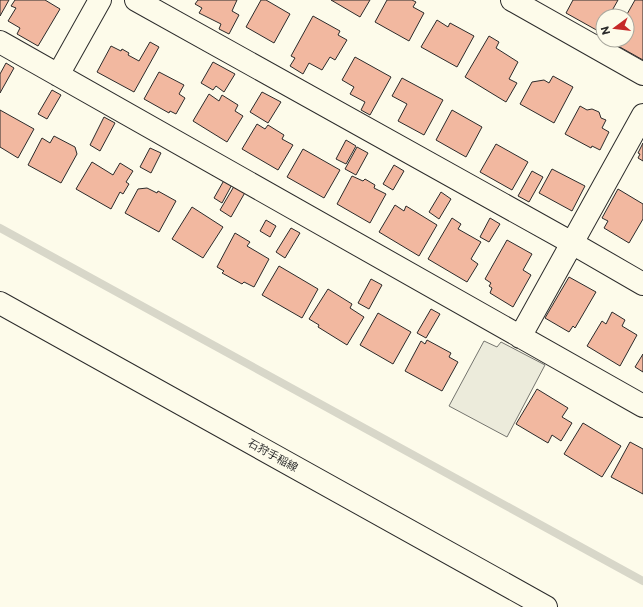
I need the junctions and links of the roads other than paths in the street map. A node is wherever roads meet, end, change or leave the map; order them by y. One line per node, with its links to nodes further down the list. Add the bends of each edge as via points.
1 (100, 0): 6 (street)
2 (136, 0): 8 (street)
3 (512, 0): 5 (street)
4 (0, 42): 6 (street)
5 (643, 74)
6 (58, 75): 11 (street)
7 (643, 115): 8 (street)
8 (572, 243): 9 (street); 11 (street)
9 (643, 284)
10 (0, 303): 13 (street, 石狩手稲線)
11 (520, 337): 12 (street)
12 (643, 406)
13 (546, 607)

